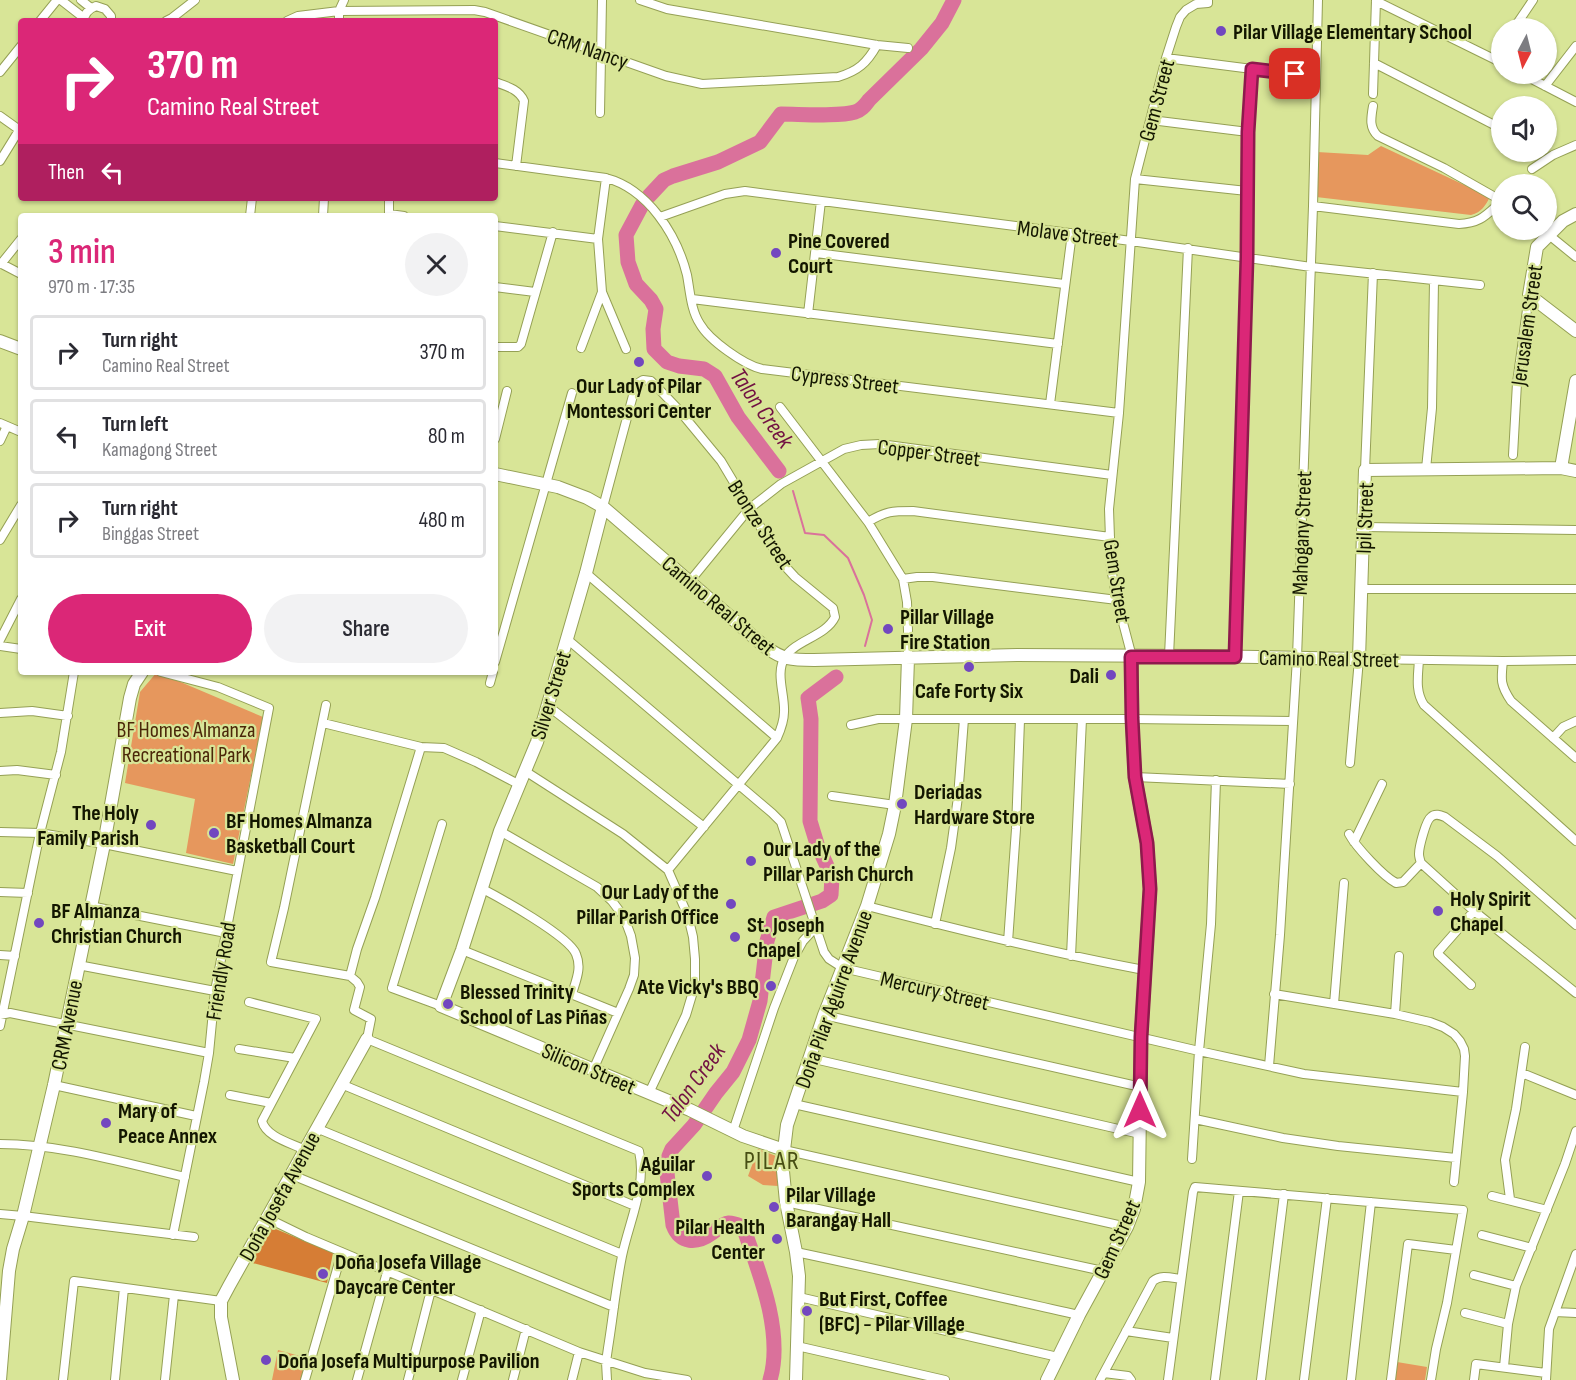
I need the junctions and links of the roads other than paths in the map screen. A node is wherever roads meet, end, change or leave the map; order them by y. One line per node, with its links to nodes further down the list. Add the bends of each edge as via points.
1 (57, 0): 16 (street)
2 (61, 0): 17 (street)
3 (81, 0): 13 (street)
4 (112, 0): 14 (street)
5 (195, 0): 20 (street)
6 (344, 0): 15 (street)
7 (602, 0): 28 (street)
8 (640, 0): 24 (street, via 667,9)
9 (1208, 0): 29 (street, Gem Street, via 1180,17)
10 (1318, 0): 34 (street, Mahogany Street)
11 (1533, 0): 23 (street)
12 (1376, 1): 30 (street); 31 (street)
13 (91, 8): 14 (street); 18 (street)
14 (105, 9): 19 (street)
15 (339, 11): 21 (street, CRM Nancy); 22 (street); 28 (street, CRM Nancy, via 474,10)
16 (42, 18)
17 (82, 18)
18 (84, 18)
19 (111, 18)
20 (172, 18)
21 (294, 18)
22 (339, 18)
23 (1521, 18)
24 (877, 45): 26 (street); 28 (street, CRM Nancy, via 861,66 838,77 702,84 666,76)
25 (1576, 46): 37 (street)
26 (908, 48)
27 (18, 50): 33 (street)
28 (602, 53): 41 (street)
29 (1166, 57): 32 (street); 43 (street, Gem Street)
30 (1491, 58)
31 (1374, 63): 38 (street); 44 (street)
32 (1252, 69): 34 (street); 47 (street)
33 (0, 72)
34 (1316, 76): 60 (street, Mahogany Street)
35 (498, 82): 53 (street, via 515,90 524,101)
36 (1541, 84): 37 (street)
37 (1545, 86): 39 (street)
38 (1373, 94)
39 (1576, 102)
40 (1372, 106): 58 (street, via 1371,124 1378,136)
41 (600, 113)
42 (0, 116): 45 (street)
43 (1150, 120): 47 (street); 56 (street, Gem Street)
44 (1491, 123)
45 (18, 128)
46 (18, 132): 50 (street)
47 (1248, 132): 57 (street)
48 (1576, 145): 49 (street)
49 (1557, 151)
50 (0, 161)
51 (1540, 162): 54 (street)
52 (498, 164): 53 (street, Cypress Street)
53 (516, 166): 55 (street, Cypress Street)
54 (1533, 169)
55 (606, 178): 63 (street, Cypress Street, via 635,192); 68 (street)
56 (1135, 179): 57 (street); 71 (street, Gem Street)
57 (1247, 191): 75 (street)
58 (1491, 195)
59 (821, 201): 63 (street, Molave Street, via 734,192); 67 (street, Molave Street); 74 (street)
60 (1313, 206): 61 (street, via 1460,225 1479,221); 78 (street, Mahogany Street)
61 (1491, 211)
62 (1576, 214): 65 (street, Jerusalem Street)
63 (660, 217): 88 (street, Cypress Street, via 683,260)
64 (498, 226): 66 (street)
65 (1557, 227)
66 (553, 232): 68 (street); 85 (street)
67 (1072, 233): 71 (street, Molave Street); 82 (street)
68 (598, 239): 86 (street)
69 (1545, 240): 87 (street, Jerusalem Street, via 1537,247)
70 (1554, 240): 76 (street)
71 (1131, 241): 73 (street, Molave Street); 104 (street, Gem Street)
72 (18, 243): 77 (street)
73 (1188, 249): 75 (street, Molave Street); 137 (street)
74 (816, 253): 82 (street); 89 (street)
75 (1247, 257): 78 (street, Molave Street); 139 (street)
76 (1576, 257)
77 (1, 264): 79 (street)
78 (1311, 267): 80 (street, Molave Street); 142 (street, Mahogany Street)
79 (18, 272)
80 (1373, 273): 81 (street, Molave Street); 111 (street, Ipil Street)
81 (1434, 281): 83 (street, Molave Street); 112 (street, via 1432,408)
82 (1064, 284): 92 (street)
83 (1480, 285)
84 (498, 287): 85 (street)
85 (535, 292): 93 (street, via 521,344)
86 (602, 292): 95 (street); 96 (street)
87 (1529, 295): 90 (street); 108 (street, Jerusalem Street, via 1517,383)
88 (692, 299): 89 (street); 101 (street, Cypress Street, via 705,331 752,367)
89 (808, 314): 92 (street)
90 (1576, 331)
91 (0, 341): 94 (street)
92 (1058, 345): 101 (street)
93 (498, 347)
94 (18, 348)
95 (581, 348)
96 (626, 349)
97 (643, 380): 117 (street, Silver Street, via 634,388); 118 (street, Bronze Street, via 651,381 706,443)
98 (1576, 381): 110 (street)
99 (507, 391): 103 (street)
100 (572, 393): 116 (street)
101 (1050, 404): 104 (street, Cypress Street)
102 (780, 407): 109 (street, Doña Pilar Aguirre Avenue)
103 (499, 412)
104 (1119, 414): 115 (street, Gem Street)
105 (4, 424): 106 (street); 107 (street)
106 (18, 431)
107 (0, 441)
108 (1514, 455)
109 (821, 460): 115 (street, Copper Street, via 844,448 880,444); 118 (street, Copper Street); 120 (street, Doña Pilar Aguirre Avenue)
110 (1561, 468): 112 (street); 113 (street)
111 (1365, 470): 112 (street); 121 (street, Ipil Street)
112 (1426, 470)
113 (1576, 471)
114 (498, 475): 116 (street, Camino Real Street)
115 (1112, 476): 123 (street, Gem Street)
116 (546, 484): 117 (street, Camino Real Street); 136 (street)
117 (603, 507): 125 (street, Silver Street); 127 (street, Camino Real Street)
118 (749, 509): 127 (street, Copper Street); 140 (street, Bronze Street, via 782,563 833,608 832,624)
119 (18, 510): 124 (street)
120 (868, 522): 123 (street, via 883,513 913,511); 126 (street, Doña Pilar Aguirre Avenue)
121 (1364, 527): 122 (street); 128 (street, Ipil Street)
122 (1576, 530)
123 (1110, 537): 130 (street, Gem Street)
124 (0, 540)
125 (586, 573): 132 (street, Silver Street); 165 (street)
126 (903, 579): 130 (street, via 933,577); 141 (street, Doña Pilar Aguirre Avenue)
127 (690, 582): 140 (street, Camino Real Street, via 764,646)
128 (1361, 589): 129 (street); 143 (street, Ipil Street)
129 (1576, 589)
130 (1117, 600): 138 (street, Gem Street)
131 (18, 605): 133 (street)
132 (567, 639): 153 (street, Silver Street); 178 (street)
133 (0, 640)
134 (0, 646): 135 (street)
135 (18, 649)
136 (498, 651)
137 (1169, 656): 138 (street, Camino Real Street); 139 (street, Camino Real Street)
138 (1131, 657): 141 (street, Camino Real Street); 156 (street, Gem Street)
139 (1235, 657): 142 (street, Camino Real Street)
140 (784, 658): 141 (street, Camino Real Street); 165 (street, via 784,714)
141 (908, 658): 157 (street, Doña Pilar Aguirre Avenue)
142 (1297, 658): 143 (street, Camino Real Street); 161 (street, Mahogany Street)
143 (1359, 659): 144 (street, Camino Real Street); 169 (street, Ipil Street)
144 (1419, 660): 146 (street, Camino Real Street); 186 (street, via 1417,689 1424,705)
145 (1576, 660): 146 (street, Camino Real Street)
146 (1503, 661): 166 (street, via 1504,691)
147 (74, 675): 155 (street)
148 (140, 675): 187 (street, CRM Avenue, via 130,699)
149 (172, 675): 190 (street, Friendly Road, via 218,687 269,708)
150 (492, 675): 151 (street)
151 (490, 683)
152 (326, 705): 163 (street)
153 (548, 706): 171 (street, Silver Street); 182 (street)
154 (0, 713): 155 (street, via 32,711)
155 (68, 716): 172 (street)
156 (1132, 718): 159 (street); 161 (street); 173 (street, Gem Street)
157 (906, 719): 158 (street); 164 (street, via 878,719); 180 (street, Doña Pilar Aguirre Avenue)
158 (964, 719): 160 (street); 198 (street, via 954,828)
159 (1082, 719): 160 (street); 206 (street)
160 (1020, 720): 202 (street)
161 (1293, 721): 175 (street, Mahogany Street)
162 (1576, 721): 166 (street)
163 (323, 723): 167 (street); 211 (street, via 271,962)
164 (851, 725)
165 (777, 738): 178 (street)
166 (1553, 738): 168 (street)
167 (421, 747): 177 (street, via 451,751); 211 (street)
168 (1576, 758)
169 (1350, 763)
170 (0, 771): 172 (street)
171 (525, 771): 177 (street, Silver Street); 189 (street, via 623,834)
172 (56, 775): 185 (street)
173 (1135, 777): 174 (street); 210 (street, Gem Street, via 1150,876)
174 (1216, 780): 175 (street); 230 (street, via 1210,924)
175 (1290, 784): 216 (street, Mahogany Street)
176 (1382, 784): 188 (street, via 1351,838 1396,883 1400,884)
177 (520, 785): 183 (street, Silver Street)
178 (739, 785): 182 (street); 200 (street, via 781,822)
179 (832, 796): 180 (street)
180 (895, 805): 196 (street, Doña Pilar Aguirre Avenue)
181 (442, 824): 219 (street, Silicon Street, via 392,988)
182 (704, 827): 189 (street)
183 (500, 831): 192 (street, Silver Street); 220 (street, via 597,887 624,918 632,936 634,975)
184 (0, 832): 185 (street)
185 (40, 833): 187 (street); 194 (street)
186 (1576, 841)
187 (104, 844): 190 (street); 195 (street, CRM Avenue)
188 (1421, 863): 197 (street); 199 (street, via 1420,848 1429,819 1437,814 1445,817)
189 (668, 870): 241 (street, via 693,937 695,985 686,1015)
190 (237, 871): 201 (street, Friendly Road)
191 (1344, 883): 218 (street)
192 (481, 888): 203 (street, Silver Street); 215 (street, via 556,933 575,951 579,972)
193 (0, 892): 194 (street)
194 (28, 893): 205 (street)
195 (90, 906): 201 (street); 208 (street, CRM Avenue)
196 (867, 906): 198 (street); 209 (street, Doña Pilar Aguirre Avenue)
197 (1474, 911): 212 (street, via 1438,952); 214 (street)
198 (935, 924): 202 (street)
199 (1576, 925)
200 (815, 928): 209 (street, via 829,959); 249 (street, via 794,957)
201 (225, 933): 213 (street, Friendly Road)
202 (1008, 942): 206 (street)
203 (462, 950): 215 (street); 219 (street, Silver Street)
204 (0, 955): 205 (street)
205 (15, 956): 221 (street)
206 (1071, 956): 210 (street)
207 (1399, 956): 222 (street)
208 (78, 965): 213 (street); 224 (street, CRM Avenue)
209 (843, 969): 223 (street, Doña Pilar Aguirre Avenue); 226 (street, Mercury Street)
210 (1144, 970): 226 (street, Gem Street)
211 (350, 976): 227 (street, Doña Josefa Avenue, via 360,987 354,1010 371,1020)
212 (1471, 985)
213 (215, 991): 231 (street, Friendly Road)
214 (1576, 993)
215 (572, 994): 220 (street)
216 (1274, 994): 218 (street); 234 (street, Mahogany Street)
217 (249, 1002): 232 (street, via 316,1019)
218 (1334, 1004): 222 (street)
219 (441, 1006): 235 (street, Silicon Street)
220 (618, 1013): 235 (street)
221 (1, 1014): 224 (street); 225 (street)
222 (1395, 1014): 240 (street, via 1430,1022 1454,1034 1464,1049)
223 (824, 1015): 233 (street, Doña Pilar Aguirre Avenue); 239 (street)
224 (66, 1025): 231 (street); 238 (street, CRM Avenue)
225 (0, 1026)
226 (1141, 1037): 230 (street, Mercury Street); 239 (street, Gem Street)
227 (367, 1039): 237 (street, Doña Josefa Avenue); 269 (street, via 639,1151 642,1163)
228 (1526, 1047): 236 (street)
229 (239, 1049): 232 (street)
230 (1199, 1051): 234 (street, Mercury Street); 247 (street)
231 (209, 1053): 246 (street, Friendly Road)
232 (296, 1058): 244 (street)
233 (810, 1058): 245 (street, Doña Pilar Aguirre Avenue); 251 (street)
234 (1269, 1066): 240 (street, Mercury Street, via 1304,1074)
235 (593, 1070): 241 (street, Silicon Street)
236 (1522, 1073): 243 (street); 266 (street, via 1505,1160)
237 (341, 1084): 248 (street, Doña Josefa Avenue); 269 (street)
238 (54, 1085): 246 (street); 253 (street, CRM Avenue)
239 (1140, 1087): 251 (street, Gem Street)
240 (1463, 1092): 256 (street)
241 (649, 1093): 249 (street, Silicon Street)
242 (230, 1095): 244 (street)
243 (1576, 1095)
244 (271, 1103): 254 (street, via 262,1120 264,1126)
245 (794, 1104): 255 (street, Doña Pilar Aguirre Avenue); 260 (street)
246 (196, 1116): 259 (street, Friendly Road)
247 (1195, 1119): 256 (street, via 1283,1138); 257 (street)
248 (316, 1128): 254 (street, Doña Josefa Avenue); 282 (street)
249 (733, 1131): 255 (street, Silicon Street)
250 (1576, 1131): 270 (street)
251 (1140, 1134): 260 (street, Gem Street)
252 (0, 1144): 253 (street)
253 (40, 1146): 259 (street); 272 (street, CRM Avenue)
254 (304, 1150): 258 (street, Doña Josefa Avenue)
255 (784, 1150): 267 (street, Doña Pilar Aguirre Avenue); 274 (street, Silicon Street)
256 (1456, 1158): 261 (street)
257 (1192, 1159)
258 (292, 1174): 273 (street, Doña Josefa Avenue); 295 (street)
259 (185, 1177): 275 (street, Friendly Road)
260 (1139, 1182): 274 (street, Gem Street)
261 (1454, 1182)
262 (1239, 1191): 263 (street); 288 (street, via 1196,1187); 331 (street)
263 (1284, 1194): 265 (street); 332 (street)
264 (1492, 1196): 266 (street)
265 (1327, 1198): 268 (street); 333 (street)
266 (1510, 1199): 270 (street)
267 (786, 1202): 281 (street, Doña Pilar Aguirre Avenue); 285 (street)
268 (1371, 1202): 279 (street, via 1463,1210); 334 (street)
269 (635, 1206): 282 (street)
270 (1547, 1210): 278 (street)
271 (0, 1214): 272 (street)
272 (23, 1216): 275 (street); 284 (street, CRM Avenue)
273 (267, 1218): 280 (street); 294 (street, Doña Josefa Avenue)
274 (1127, 1227): 285 (street, Gem Street)
275 (173, 1235): 277 (street)
276 (1482, 1235): 278 (street)
277 (194, 1237)
278 (1532, 1248): 289 (street)
279 (1456, 1250): 335 (street, via 1408,1244); 336 (street)
280 (342, 1252): 286 (street); 318 (street)
281 (796, 1252): 293 (street, Doña Pilar Aguirre Avenue); 300 (street)
282 (622, 1254): 295 (street)
283 (1576, 1254): 297 (street)
284 (4, 1271): 304 (street, CRM Avenue)
285 (1103, 1271): 300 (street, Gem Street)
286 (387, 1272): 291 (street); 319 (street)
287 (1474, 1275): 289 (street)
288 (1181, 1279): 303 (street, via 1162,1277 1153,1281); 305 (street)
289 (1516, 1286): 301 (street)
290 (124, 1288): 292 (street); 314 (street, via 74,1281); 315 (street)
291 (431, 1290): 296 (street); 320 (street)
292 (174, 1295): 294 (street); 316 (street)
293 (799, 1297): 306 (street, Doña Pilar Aguirre Avenue); 308 (street)
294 (221, 1301): 317 (street)
295 (614, 1307): 309 (street)
296 (481, 1310): 302 (street); 321 (street)
297 (1555, 1312): 299 (street); 312 (street, via 1549,1329)
298 (1465, 1313): 301 (street)
299 (1576, 1313)
300 (1079, 1315): 308 (street, Gem Street)
301 (1508, 1324): 310 (street)
302 (526, 1329): 307 (street); 322 (street)
303 (1126, 1331): 305 (street); 311 (street)
304 (2, 1334): 313 (street, CRM Avenue)
305 (1173, 1338): 330 (street)
306 (797, 1346): 326 (street, Doña Pilar Aguirre Avenue); 327 (street)
307 (579, 1352): 309 (street); 323 (street)
308 (1058, 1357): 328 (street, Gem Street)
309 (606, 1362): 324 (street); 325 (street)
310 (1504, 1367): 312 (street); 337 (street, via 1476,1364)
311 (1102, 1376): 329 (street, via 1128,1376)
312 (1546, 1377)
313 (0, 1380)
314 (63, 1380)
315 (116, 1380)
316 (165, 1380)
317 (233, 1380)
318 (305, 1380)
319 (357, 1380)
320 (408, 1380)
321 (462, 1380)
322 (513, 1380)
323 (572, 1380)
324 (607, 1380)
325 (687, 1380)
326 (796, 1380)
327 (945, 1380)
328 (1047, 1380)
329 (1131, 1380)
330 (1168, 1380)
331 (1215, 1380)
332 (1261, 1380)
333 (1304, 1380)
334 (1351, 1380)
335 (1391, 1380)
336 (1431, 1380)
337 (1474, 1380)

